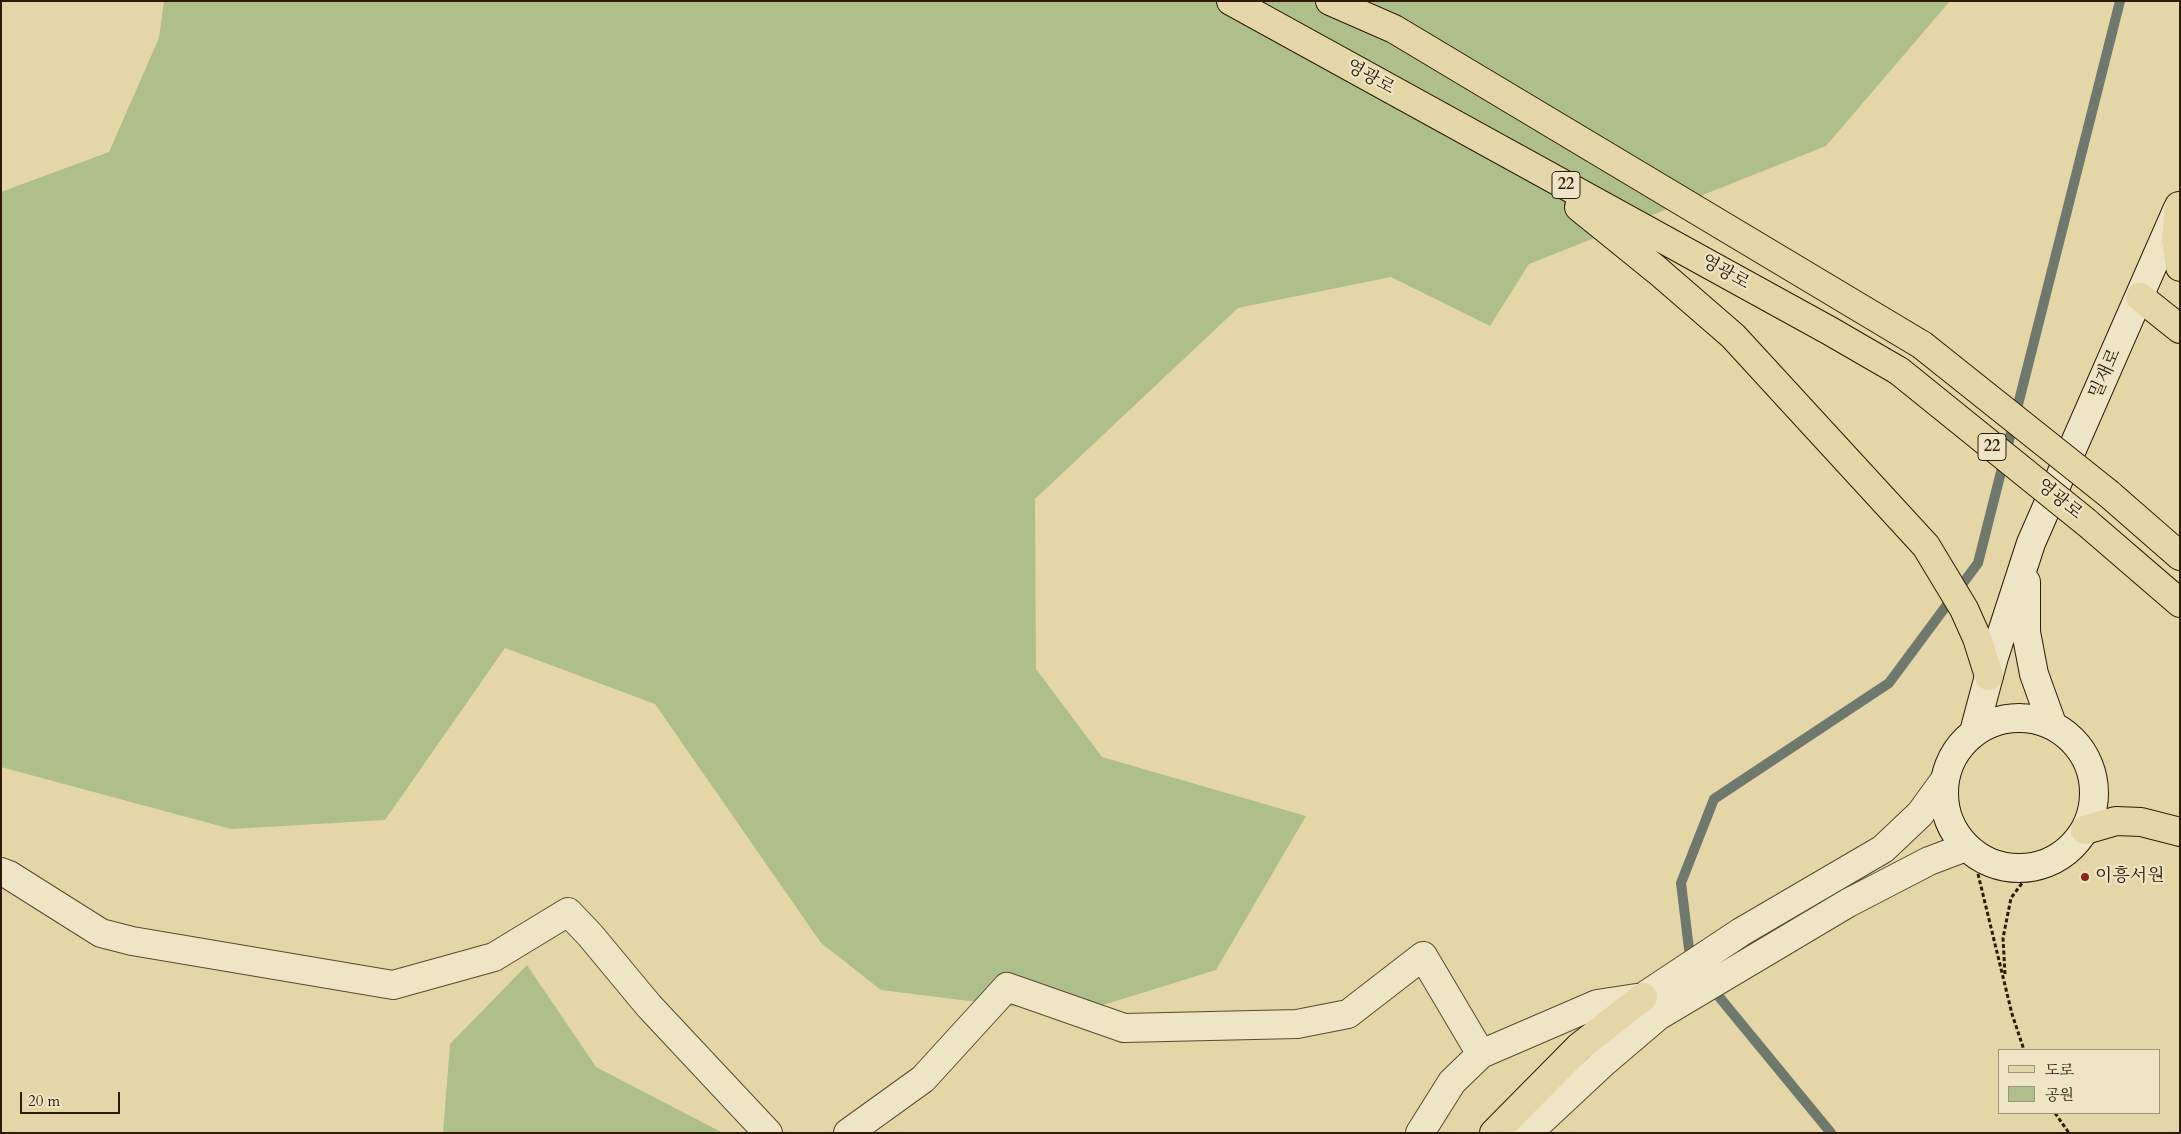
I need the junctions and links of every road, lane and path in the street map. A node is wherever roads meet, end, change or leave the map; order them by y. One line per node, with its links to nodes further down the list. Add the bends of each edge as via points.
1 (1231, 1): 3 (main road, 영광로 / 22)
2 (1330, 1): 9 (main road, 영광로 / 22, bridge, via 1394,29 1922,346 2109,494)
3 (1521, 161): 10 (main road, 영광로 / 22, bridge, via 1899,371 2086,522); 11 (main road, via 1733,336 1926,546 1964,609)
4 (2179, 205): 5 (main road, via 2176,240); 6 (street, 밀재로)
5 (2180, 267)
6 (2140, 297): 7 (main road); 8 (street, 밀재로)
7 (2180, 329)
8 (2031, 543): 11 (street, 밀재로); 12 (street, 밀재로, via 2026,579 2026,632 2034,674)
9 (2180, 556)
10 (2180, 603)
11 (1989, 676): 13 (street, 밀재로)
12 (2052, 724): 13 (street, via 2033,718 2012,718 1992,722); 15 (street, via 2079,746 2089,763 2094,804)
13 (1974, 732): 14 (street, via 1955,754)
14 (1944, 781): 17 (street, via 1948,816 1957,836); 21 (street, via 1920,814 1883,849 1741,932)
15 (2085, 830): 16 (main road, via 2116,821 2141,822); 18 (street, via 2069,850)
16 (2180, 832)
17 (1969, 850): 18 (street, via 1995,864 2014,868); 20 (path); 21 (street, via 1929,861 1894,878 1758,956)
18 (2034, 867): 20 (path, via 2011,898 2003,938)
19 (1, 872): 25 (street, via 101,933 393,985 494,957 568,912 649,1006)
20 (2005, 982): 22 (path)
21 (1651, 1007): 23 (street, via 1597,1004); 28 (main road, via 1578,1047); 29 (street, via 1604,1062)
22 (2024, 1049)
23 (1481, 1054): 26 (street, via 1423,956 1348,1014 1297,1024 1124,1028 1007,988 923,1079); 27 (street, via 1452,1082)
24 (2056, 1114): 30 (path)
25 (768, 1133)
26 (848, 1133)
27 (1420, 1133)
28 (1494, 1133)
29 (1528, 1133)
30 (2069, 1133)

